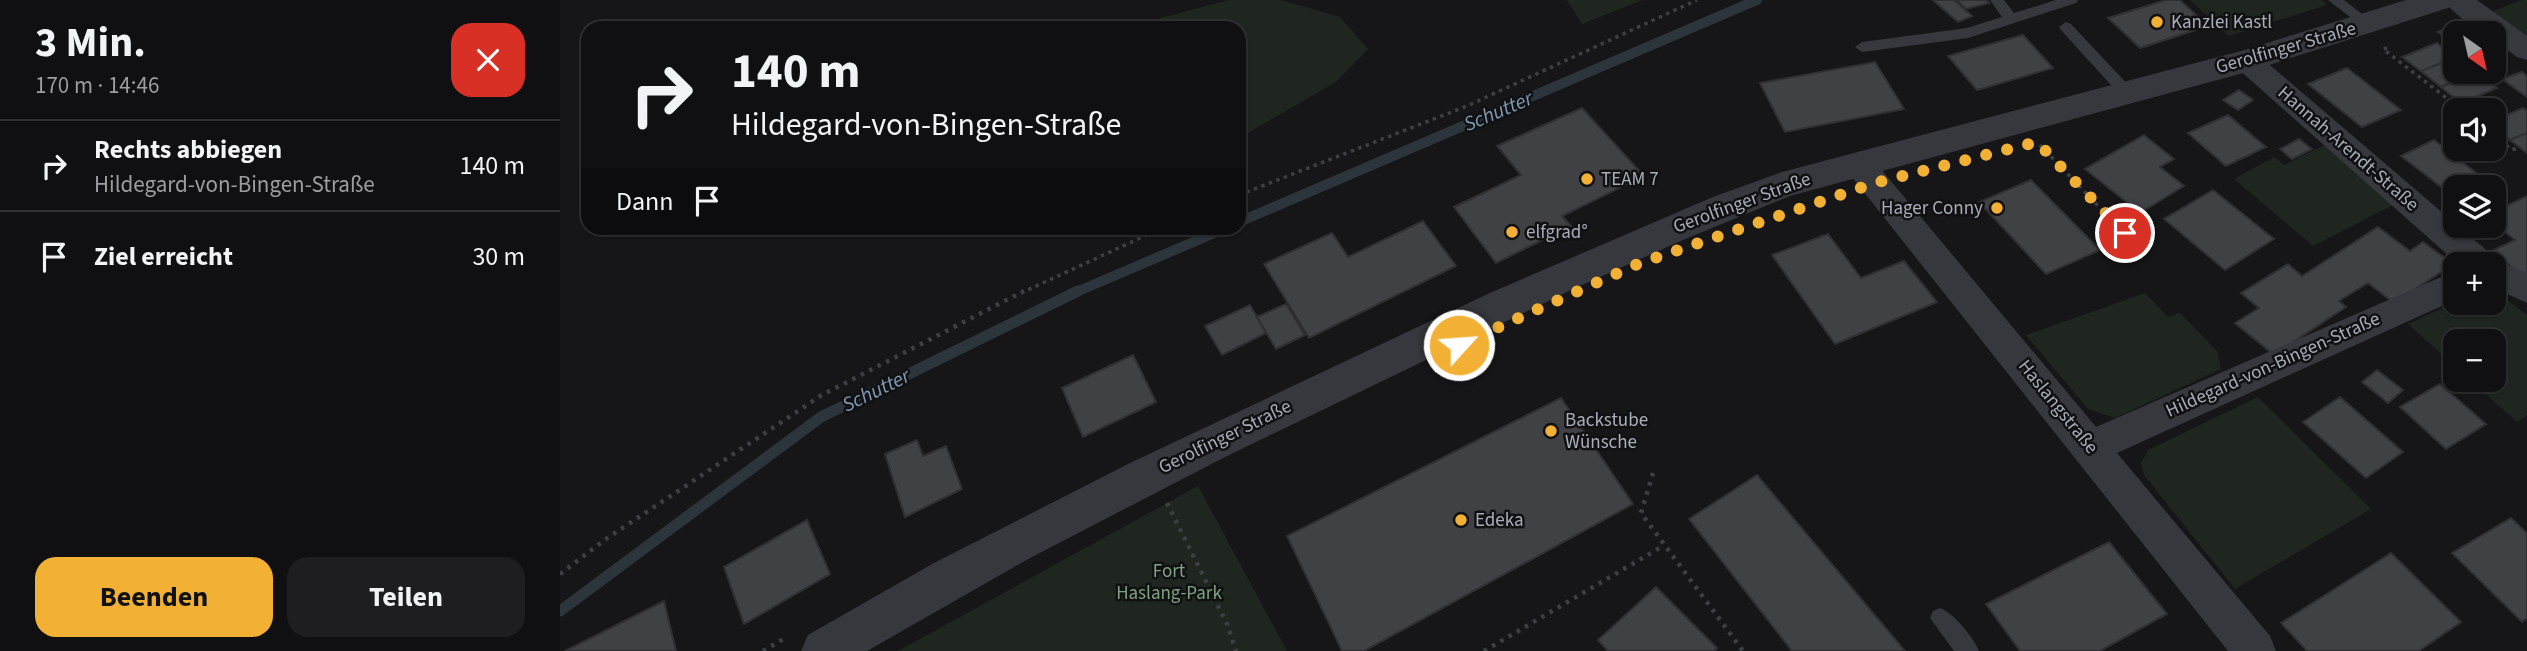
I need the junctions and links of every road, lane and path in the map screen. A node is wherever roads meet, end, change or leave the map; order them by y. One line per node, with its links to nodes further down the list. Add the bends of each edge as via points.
1 (1697, 0): 25 (path, via 1467,106)
2 (1997, 0): 7 (lane)
3 (2071, 0): 7 (lane)
4 (2335, 0): 9 (lane)
5 (2440, 0): 9 (street, Gerolfinger Straße)
6 (2458, 0): 11 (street)
7 (2011, 19): 10 (lane, via 1968,33)
8 (2066, 27): 17 (lane)
9 (2382, 34): 12 (street, Gerolfinger Straße); 14 (path, via 2383,49)
10 (1862, 47)
11 (2527, 50)
12 (2247, 61): 17 (street, Gerolfinger Straße); 28 (street, Hannah-Arendt-Straße)
13 (2414, 66): 14 (path)
14 (2408, 68): 16 (path)
15 (2433, 81): 16 (path)
16 (2427, 83): 19 (path)
17 (2126, 92): 24 (street, Gerolfinger Straße)
18 (2449, 93): 19 (path)
19 (2443, 95): 20 (path)
20 (2447, 98)
21 (2049, 138): 27 (path, via 2037,142)
22 (2506, 145): 23 (path, via 2512,150)
23 (2519, 147)
24 (1859, 164): 32 (street, Haslangstraße); 33 (street, Gerolfinger Straße, via 1782,185 1668,230)
25 (1246, 192)
26 (1146, 235): 36 (path, via 1050,278 822,395)
27 (2142, 252)
28 (2466, 252)
29 (2506, 279): 30 (street)
30 (2527, 289)
31 (2443, 290): 32 (street, Hildegard-von-Bingen-Straße)
32 (2091, 447): 38 (street, Haslangstraße)
33 (1152, 473): 39 (street, Gerolfinger Straße, via 899,606); 40 (path)
34 (1653, 474): 35 (path, via 1640,513)
35 (1663, 546): 41 (path); 42 (path)
36 (560, 574)
37 (1940, 618): 43 (lane)
38 (2239, 646)
39 (824, 651)
40 (1236, 651)
41 (1484, 651)
42 (1743, 651)
43 (1968, 651)

